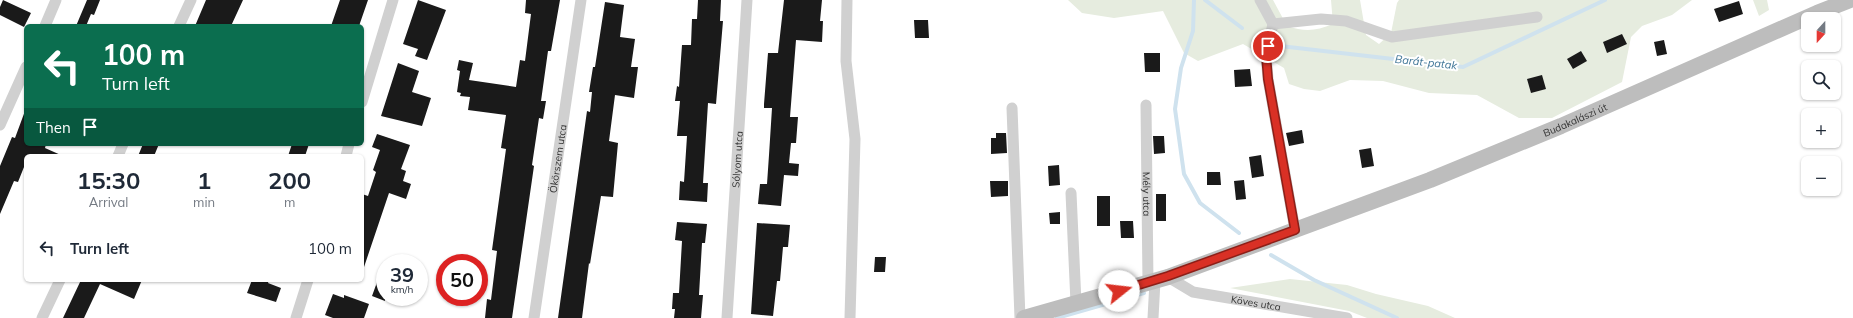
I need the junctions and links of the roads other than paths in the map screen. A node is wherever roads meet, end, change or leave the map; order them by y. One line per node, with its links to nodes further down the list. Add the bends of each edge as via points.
1 (56, 0): 10 (street)
2 (191, 0): 11 (street)
3 (393, 0): 14 (street)
4 (581, 0): 26 (street, Ökörszem utca)
5 (747, 0): 27 (street, Sólyom utca)
6 (847, 0): 28 (street, via 846,61 855,139)
7 (1260, 0): 12 (street)
8 (1850, 0): 19 (main road, Budakalászi út, via 1430,180)
9 (1537, 17): 12 (street, via 1392,37 1346,21 1321,19)
10 (46, 24)
11 (180, 24)
12 (1273, 24): 19 (street, via 1266,55 1268,79)
13 (24, 72): 17 (street)
14 (364, 95)
15 (1146, 105): 20 (street, Mély utca)
16 (1012, 108): 29 (street)
17 (0, 125)
18 (1071, 193): 23 (street)
19 (1295, 230): 20 (main road, Budakalászi út)
20 (1157, 280): 23 (main road, Budakalászi út); 31 (street, Mély utca); 32 (street, Köves utca, via 1193,292)
21 (59, 282): 24 (street)
22 (307, 282): 25 (street)
23 (1076, 303): 30 (main road, Budakalászi út)
24 (42, 318)
25 (296, 318)
26 (534, 318)
27 (727, 318)
28 (850, 318)
29 (1020, 318)
30 (1024, 318)
31 (1153, 318)
32 (1347, 318)

